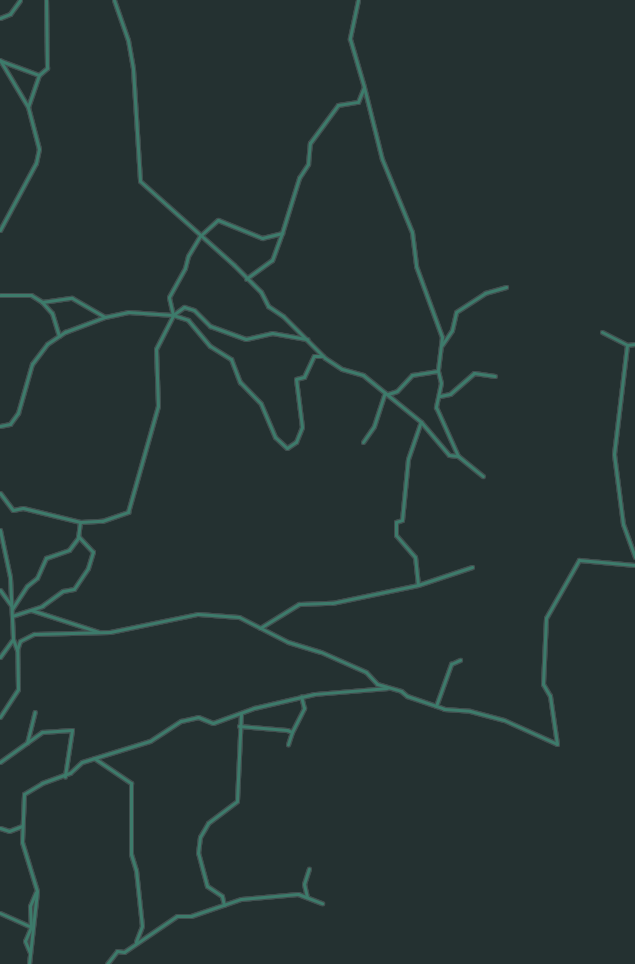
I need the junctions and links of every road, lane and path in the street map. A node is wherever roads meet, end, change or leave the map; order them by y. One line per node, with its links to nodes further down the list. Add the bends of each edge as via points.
1 (20, 0): 5 (street, via 10,14)
2 (46, 0): 7 (street, via 47,68)
3 (114, 0): 12 (street, via 128,40 133,69 140,181)
4 (358, 0): 8 (street, via 350,40)
5 (0, 18)
6 (1, 60): 7 (street); 9 (street)
7 (39, 75): 9 (street)
8 (364, 87): 11 (street, via 358,102 338,105 310,144 308,164 299,178); 23 (street, via 382,159 412,232 416,266 426,286 426,299)
9 (28, 107): 10 (street, via 39,149 36,163)
10 (0, 230)
11 (282, 233): 12 (street, via 262,238 218,220); 13 (street, via 272,260)
12 (200, 236): 13 (street); 17 (street, via 169,297)
13 (246, 279): 21 (street, via 261,292 268,306)
14 (506, 287): 23 (street, via 485,293 456,312 452,330)
15 (0, 295): 16 (street, via 31,295)
16 (42, 302): 18 (street, via 72,298); 20 (street, via 52,313)
17 (173, 315): 18 (street, via 128,312); 21 (street, via 184,307 194,310 210,326 246,339 272,333); 25 (street, via 188,320 210,346 231,359 240,382 261,404 275,437 287,448 296,442 303,422 302,408 296,397 299,388 296,379 304,377 314,356); 36 (street, via 156,349 158,406 128,512 102,520)
18 (105, 317): 20 (street)
19 (602, 332): 24 (street)
20 (59, 336): 31 (street, via 47,344 32,364 18,413 10,424)
21 (307, 339): 25 (street)
22 (635, 344): 24 (street)
23 (442, 345): 26 (street)
24 (628, 345): 39 (street, via 614,454 622,524)
25 (323, 356): 28 (street, via 342,369 363,375)
26 (438, 371): 28 (street, via 412,375 397,391); 29 (street)
27 (495, 376): 29 (street, via 474,373 450,394)
28 (386, 393): 30 (street); 32 (street, via 374,426)
29 (440, 396): 33 (street, via 436,408)
30 (421, 422): 33 (street, via 449,455); 42 (street, via 408,459 402,520 396,522 396,535 415,557)
31 (0, 426)
32 (363, 442)
33 (458, 456): 34 (street)
34 (483, 476)
35 (0, 493): 36 (street, via 14,510 23,508)
36 (80, 522): 38 (street)
37 (0, 530): 44 (street)
38 (78, 536): 44 (street, via 69,550 46,558 37,578 27,586); 45 (street, via 93,552 88,568 74,589)
39 (635, 557)
40 (635, 565): 55 (street, via 579,560 546,618 543,684 550,696 558,743 504,720)
41 (472, 567): 42 (street)
42 (418, 585): 47 (street, via 332,603 299,604)
43 (0, 590): 44 (street)
44 (11, 607): 46 (street)
45 (31, 610): 46 (street); 48 (street)
46 (12, 616): 49 (street)
47 (260, 628): 48 (street, via 239,617 216,613); 53 (street, via 366,672 377,684)
48 (100, 632): 50 (street, via 34,634 20,641)
49 (13, 639): 50 (street); 51 (street)
50 (17, 650): 58 (street, via 18,689)
51 (0, 657)
52 (460, 660): 55 (street, via 450,664)
53 (388, 688): 54 (street); 55 (street)
54 (301, 696): 57 (street); 60 (street, via 304,708)
55 (436, 706)
56 (35, 712): 61 (street)
57 (241, 713): 59 (street); 63 (street, via 213,723 198,717 181,721 150,741)
58 (0, 717)
59 (239, 726): 60 (street); 72 (street, via 237,801 208,823 200,837 198,853 207,886 222,896)
60 (292, 732): 62 (street)
61 (27, 743): 64 (street); 65 (street, via 50,729 72,730)
62 (288, 744)
63 (94, 758): 65 (street); 75 (street, via 131,783 131,854 136,870 142,926)
64 (0, 762)
65 (65, 776): 66 (street, via 42,783 24,794)
66 (22, 826): 67 (street, via 9,831); 69 (street, via 22,842)
67 (0, 828)
68 (309, 869): 70 (street, via 304,884)
69 (37, 890): 74 (street, via 30,906); 76 (street)
70 (307, 897): 71 (street); 72 (street, via 298,894 241,899)
71 (322, 903)
72 (224, 905): 75 (street, via 190,916 177,916)
73 (0, 913): 74 (street)
74 (31, 927): 76 (street, via 25,942)
75 (135, 945): 78 (street, via 124,952 117,951)
76 (30, 953): 77 (street)
77 (29, 964)
78 (106, 964)

